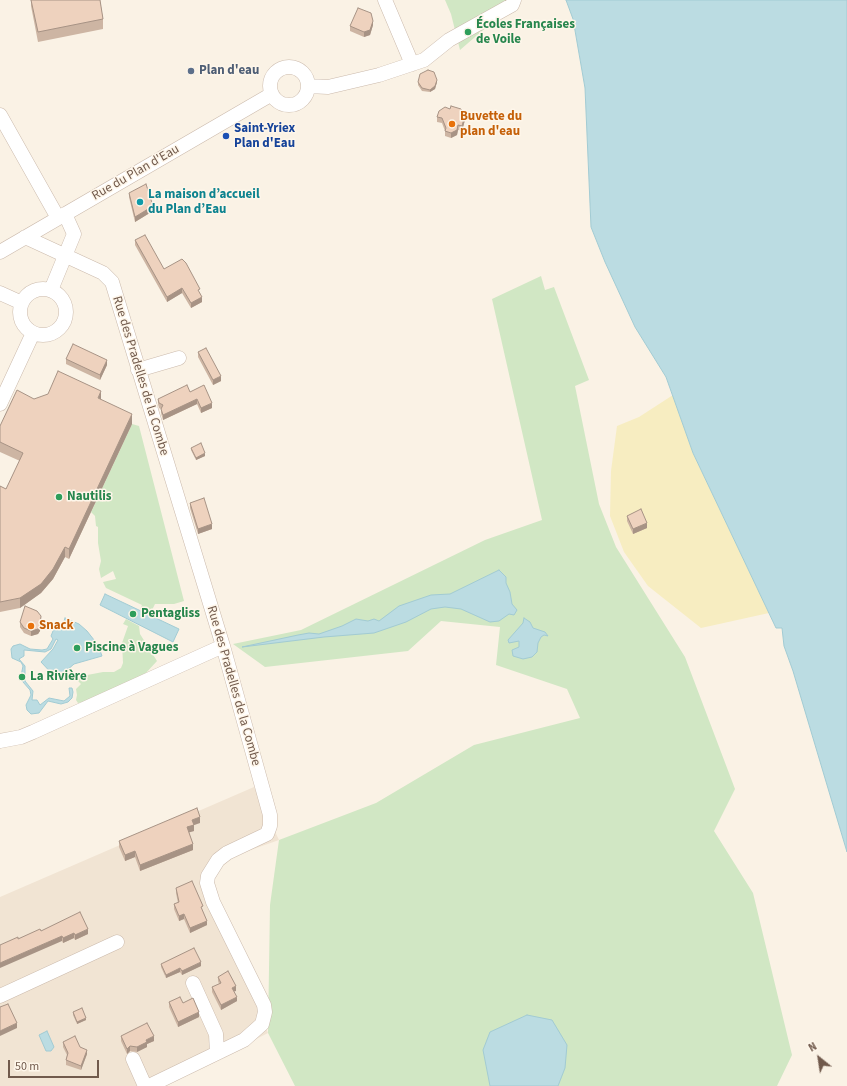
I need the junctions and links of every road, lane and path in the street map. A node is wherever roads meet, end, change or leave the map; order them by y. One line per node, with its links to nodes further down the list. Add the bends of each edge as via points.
1 (385, 0): 3 (street)
2 (514, 0): 3 (street, via 512,5 449,40 424,60)
3 (412, 64): 4 (street, via 328,87)
4 (308, 86): 5 (street, via 305,97 294,104 282,104); 5 (street, via 303,73 291,67 285,68 279,70 271,79)
5 (272, 94): 7 (street, Rue du Plan d'Eau)
6 (0, 114): 7 (street)
7 (61, 216): 8 (street, Rue du Plan d'Eau); 10 (street, via 74,234)
8 (25, 237): 9 (street, Rue du Plan d'Eau); 10 (street, Rue des Pradelles de la Combe)
9 (0, 252)
10 (67, 256): 11 (street); 16 (street, Rue des Pradelles de la Combe, via 103,273 112,282)
11 (52, 290): 13 (street, via 32,292 26,295); 14 (street, via 58,294 65,307 64,321 54,332 47,335)
12 (0, 293): 13 (street)
13 (22, 303): 14 (street, via 22,323)
14 (33, 333): 17 (street)
15 (180, 358): 16 (street)
16 (138, 370): 18 (street, Rue des Pradelles de la Combe)
17 (0, 404)
18 (223, 646): 19 (street, via 33,732); 23 (street, Rue des Pradelles de la Combe, via 270,815 270,826 267,834 218,860 208,876 209,892 213,902 265,1012 262,1024 253,1034)
19 (0, 741)
20 (117, 942): 22 (street)
21 (193, 984): 23 (street, via 216,1034)
22 (0, 996)
23 (217, 1053): 26 (street, Rue des Pradelles de la Combe)
24 (134, 1059): 25 (street)
25 (144, 1086)
26 (148, 1086)

